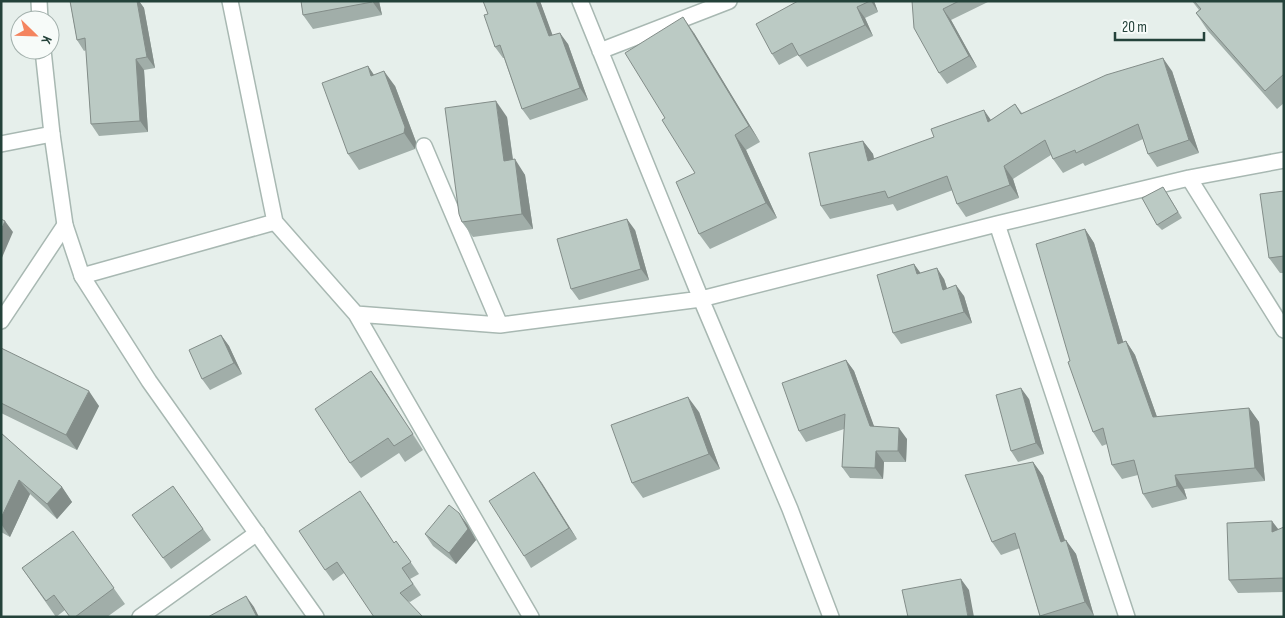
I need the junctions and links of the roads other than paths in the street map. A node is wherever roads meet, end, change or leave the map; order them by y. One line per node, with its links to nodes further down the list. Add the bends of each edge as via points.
1 (230, 1): 11 (street)
2 (580, 1): 4 (street)
3 (729, 1): 4 (street)
4 (600, 51): 15 (street)
5 (44, 60): 6 (street)
6 (52, 134): 7 (street); 13 (street)
7 (1, 144)
8 (424, 146): 18 (street)
9 (1284, 160): 10 (street)
10 (1189, 178): 12 (street); 19 (street)
11 (275, 222): 14 (street); 16 (street)
12 (996, 224): 15 (street); 25 (street)
13 (64, 225): 14 (street); 17 (street)
14 (82, 276): 20 (street, via 149,381)
15 (701, 299): 18 (street); 24 (street, via 790,509)
16 (356, 314): 18 (street); 23 (street)
17 (1, 322)
18 (500, 325)
19 (1284, 330)
20 (256, 533): 21 (street); 22 (street)
21 (140, 617)
22 (316, 617)
23 (531, 617)
24 (831, 617)
25 (1127, 617)

